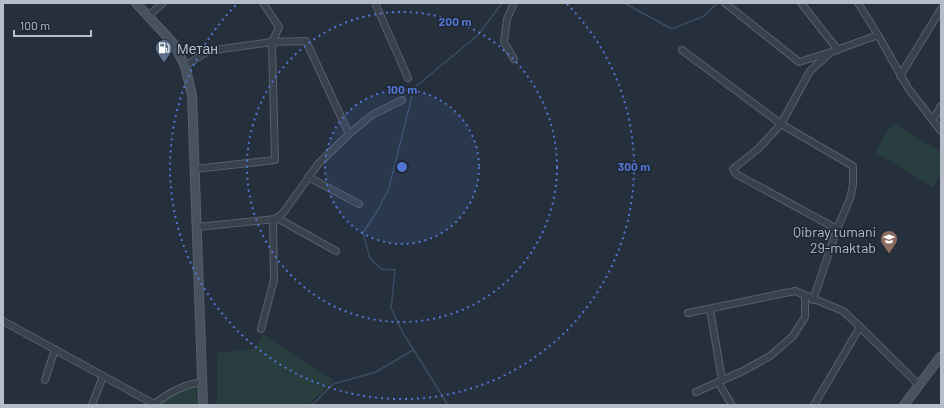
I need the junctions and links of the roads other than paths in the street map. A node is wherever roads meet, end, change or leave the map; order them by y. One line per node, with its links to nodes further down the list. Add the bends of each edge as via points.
1 (136, 3): 10 (main road)
2 (163, 3): 10 (street)
3 (263, 3): 12 (street, via 279,27)
4 (375, 3): 19 (street)
5 (514, 3): 16 (street, via 507,19 504,42)
6 (725, 3): 15 (street, via 799,62)
7 (801, 3): 14 (street)
8 (858, 3): 11 (street)
9 (941, 9): 18 (street)
10 (148, 16): 17 (main road, via 174,44)
11 (878, 34): 14 (street); 18 (street)
12 (272, 42): 17 (street, via 208,51); 25 (street, via 306,41); 26 (street, via 275,160)
13 (682, 50): 23 (street)
14 (838, 50): 15 (street)
15 (831, 52): 23 (street, via 810,71)
16 (514, 59)
17 (185, 66): 26 (main road, via 192,95)
18 (900, 76): 22 (street)
19 (408, 78)
20 (402, 100): 25 (street, via 372,115)
21 (941, 106): 22 (street)
22 (933, 120): 24 (street)
23 (781, 124): 31 (street, via 853,166 850,199); 31 (street, via 759,148 733,169 736,174)
24 (941, 131)
25 (349, 134): 27 (street, via 318,162)
26 (195, 169): 30 (main road)
27 (308, 177): 28 (street); 29 (street)
28 (359, 204)
29 (275, 219): 30 (street); 32 (street); 39 (street, via 274,280)
30 (197, 227): 45 (main road)
31 (838, 229): 34 (street)
32 (336, 251)
33 (805, 296): 34 (street); 35 (street, via 795,292); 44 (street, via 805,318 793,336 770,356)
34 (813, 300): 38 (street, via 843,311)
35 (710, 309): 36 (street); 44 (street)
36 (688, 313)
37 (3, 322): 40 (street)
38 (860, 327): 46 (street); 52 (street)
39 (261, 329)
40 (55, 349): 42 (street); 43 (street)
41 (941, 356): 46 (main road)
42 (104, 376): 48 (street); 49 (street)
43 (45, 380)
44 (720, 381): 47 (street); 51 (street)
45 (203, 382): 48 (street, via 192,383 167,394); 50 (main road)
46 (919, 385): 53 (main road)
47 (696, 392)
48 (153, 404)
49 (92, 405)
50 (203, 405)
51 (732, 405)
52 (814, 405)
53 (904, 405)

